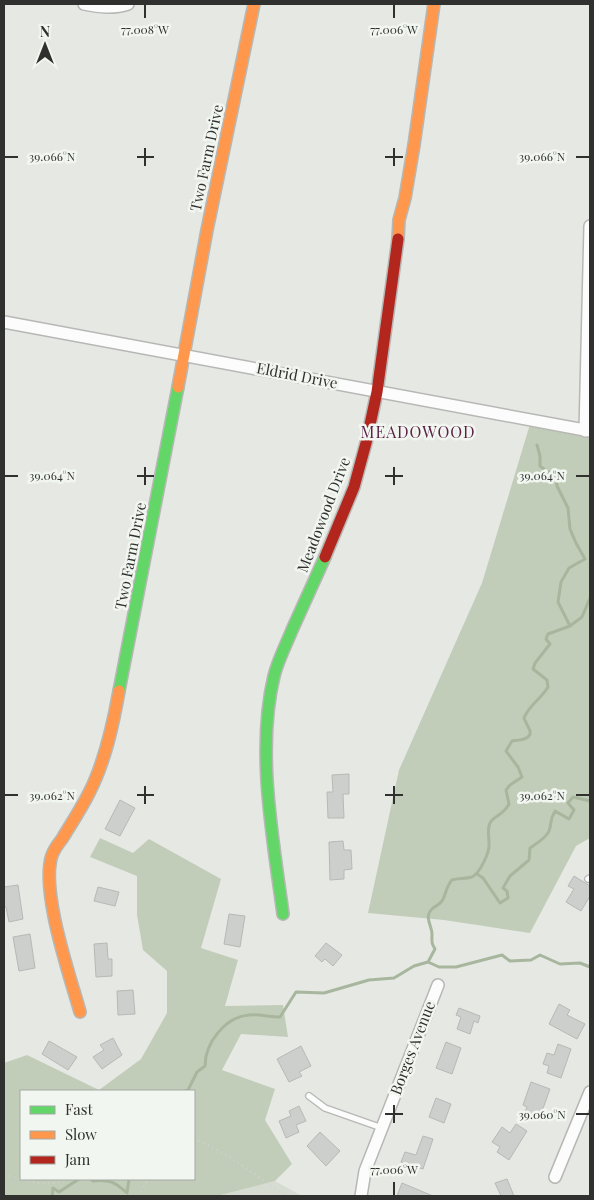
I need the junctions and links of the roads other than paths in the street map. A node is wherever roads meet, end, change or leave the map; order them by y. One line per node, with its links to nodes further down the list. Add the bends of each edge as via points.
1 (84, 4): 2 (street, via 101,8)
2 (128, 4)
3 (254, 4): 8 (street, Two Farm Drive)
4 (434, 4): 9 (street, Meadowood Drive)
5 (590, 226): 6 (street)
6 (589, 310): 10 (street)
7 (4, 322): 8 (street, Eldrid Drive)
8 (184, 354): 9 (street, Eldrid Drive); 13 (street, Two Farm Drive, via 113,723 97,776 52,855 49,872 57,928)
9 (377, 392): 10 (street, Eldrid Drive); 11 (street, Meadowood Drive, via 354,487 274,675 268,715 267,759 270,820)
10 (588, 431)
11 (283, 914)
12 (438, 985): 16 (street, Borges Avenue)
13 (80, 1012)
14 (590, 1092): 17 (street)
15 (308, 1096): 16 (lane, via 325,1108)
16 (382, 1128): 18 (street, Borges Avenue, via 365,1171)
17 (555, 1177)
18 (361, 1196)

